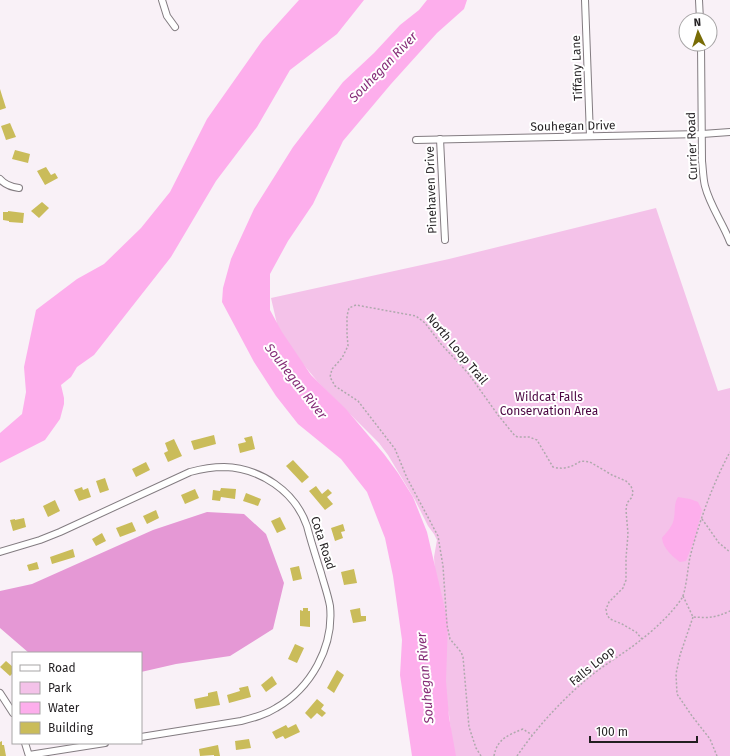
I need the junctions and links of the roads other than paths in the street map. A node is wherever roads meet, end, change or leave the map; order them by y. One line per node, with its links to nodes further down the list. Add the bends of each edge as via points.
1 (162, 0): 5 (street, via 167,16)
2 (585, 0): 9 (street, Tiffany Lane)
3 (699, 0): 4 (street)
4 (700, 12)
5 (175, 27)
6 (701, 52): 8 (street, Currier Road)
7 (730, 132): 8 (street, Souhegan Drive)
8 (702, 134): 9 (street, Souhegan Drive); 15 (street, Currier Road, via 705,185)
9 (590, 136): 10 (street, Souhegan Drive)
10 (440, 139): 11 (street, Souhegan Drive); 14 (street, Pinehaven Drive)
11 (416, 140)
12 (0, 179): 13 (street, via 6,185)
13 (19, 188)
14 (445, 240)
15 (730, 242)
16 (0, 552): 19 (street, Cota Road, via 60,532 190,472 212,468 235,468 257,473 282,490 298,508 307,526 330,605 327,642 311,676 286,702 256,717)
17 (0, 694): 18 (street)
18 (12, 712)
19 (142, 737)
20 (25, 744): 22 (street)
21 (99, 744): 22 (street)
22 (29, 756)

